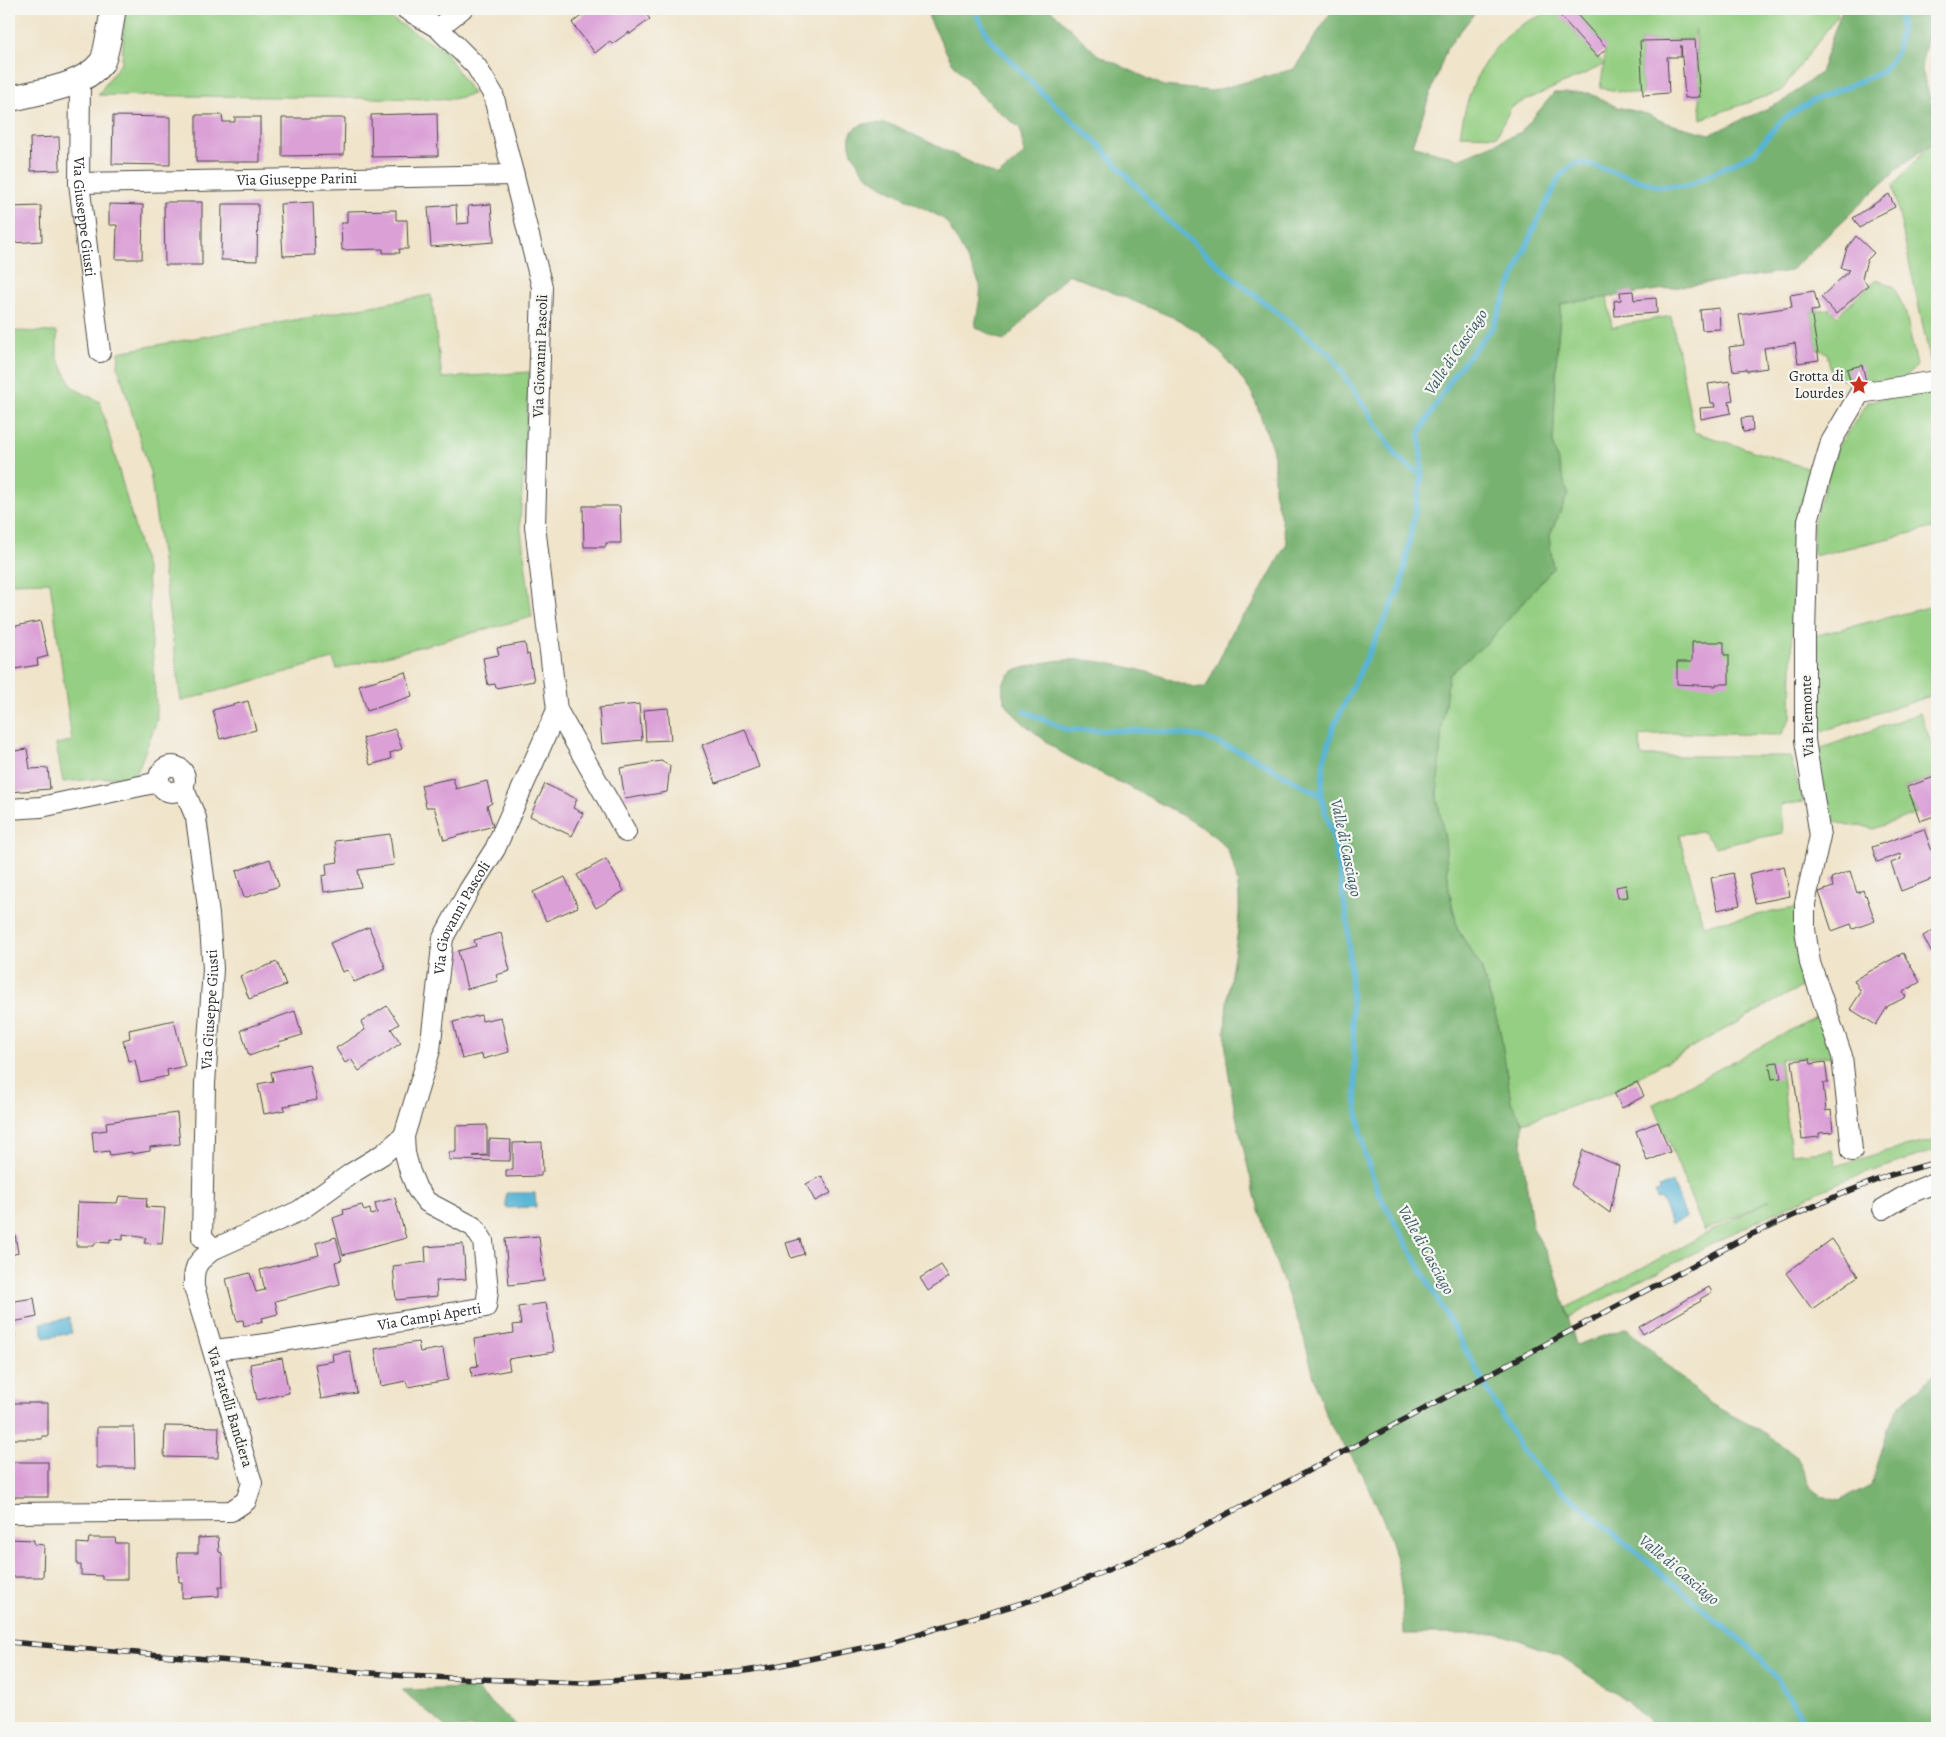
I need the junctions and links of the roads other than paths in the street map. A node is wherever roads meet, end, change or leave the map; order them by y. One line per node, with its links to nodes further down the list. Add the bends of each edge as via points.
1 (113, 9): 5 (street, via 103,61)
2 (406, 9): 4 (street, Via Giovanni Pascoli)
3 (462, 9): 4 (street)
4 (438, 28): 7 (street, Via Giovanni Pascoli, via 476,66 493,94)
5 (80, 81): 6 (street); 8 (street, Via Giuseppe Giusti)
6 (9, 99)
7 (514, 175): 8 (street, Via Giuseppe Parini); 11 (street, Via Giovanni Pascoli, via 542,287 535,526)
8 (79, 183): 9 (street, Via Giuseppe Giusti)
9 (100, 352)
10 (1937, 381): 15 (street, Via Piemonte, via 1860,393 1831,442 1808,520 1805,740 1820,836 1805,903 1805,929 1810,963 1842,1056)
11 (557, 710): 13 (street, Via Giovanni Pascoli); 14 (street, Via Giovanni Pascoli, via 495,848 443,938 430,1050)
12 (9, 809): 18 (street, Via Giuseppe Giusti, via 41,807 159,782 161,771 166,766 174,765 184,773 186,780 183,786 196,818 213,969 205,1084)
13 (626, 832)
14 (404, 1136): 18 (street, via 383,1154 299,1210); 19 (street, Via Campi Aperti, via 405,1153 417,1189 427,1202 474,1227 483,1241 488,1290 486,1307)
15 (1852, 1150)
16 (1937, 1182): 17 (street)
17 (1883, 1209)
18 (208, 1243): 19 (street, Via Fratelli Bandiera, via 193,1271 194,1287)
19 (213, 1350): 20 (street, Via Fratelli Bandiera, via 252,1483 246,1501 231,1511)
20 (9, 1513)

